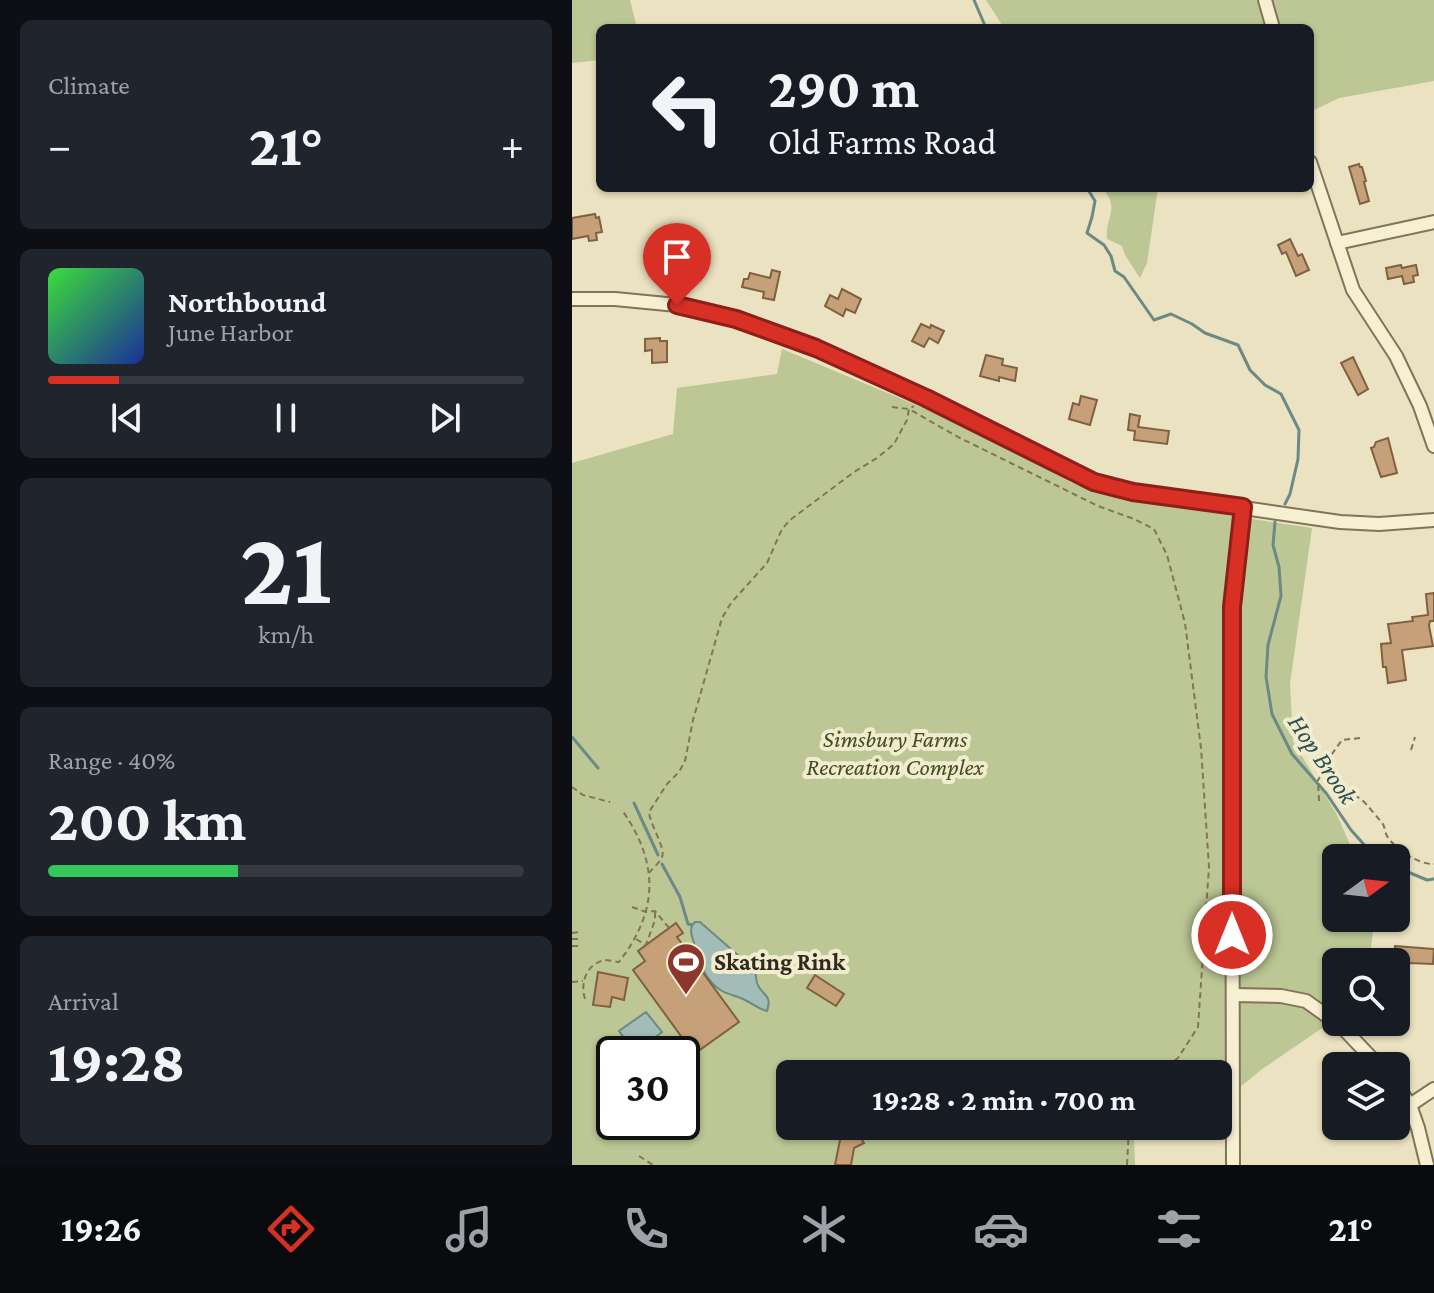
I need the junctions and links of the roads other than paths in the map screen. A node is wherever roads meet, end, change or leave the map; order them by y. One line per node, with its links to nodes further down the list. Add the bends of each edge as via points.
1 (1265, 0): 2 (street)
2 (1272, 24)
3 (1314, 174): 5 (street)
4 (1434, 222): 5 (street)
5 (1337, 243): 7 (street, via 1353,290 1396,356)
6 (572, 299): 8 (street, via 677,305 736,319 926,398 1094,482)
7 (1434, 446)
8 (1243, 507): 9 (street, via 1340,522); 10 (street, via 1232,607)
9 (1434, 520)
10 (1233, 995): 11 (street, via 1306,1001); 14 (street)
11 (1366, 1052)
12 (1434, 1089): 13 (street)
13 (1410, 1105): 15 (street)
14 (1233, 1165)
15 (1427, 1165)

